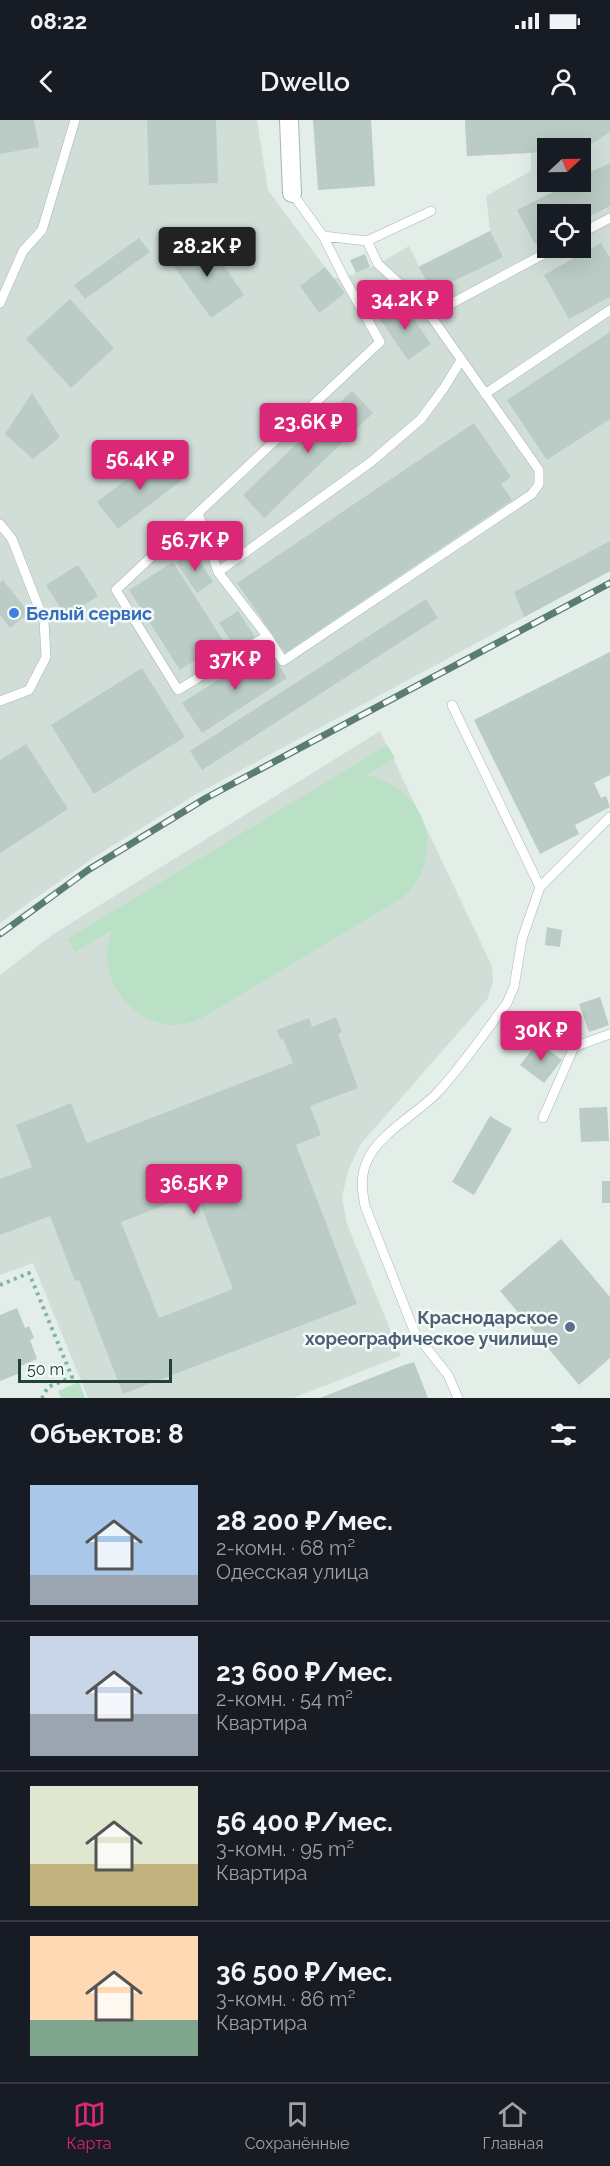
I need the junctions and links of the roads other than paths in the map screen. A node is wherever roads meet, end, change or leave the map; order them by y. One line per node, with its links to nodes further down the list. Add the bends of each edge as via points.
1 (75, 120): 10 (lane, via 42,230 23,251)
2 (289, 120): 3 (street)
3 (292, 193): 7 (lane)
4 (431, 211): 8 (lane)
5 (610, 218): 6 (lane)
6 (591, 228)
7 (323, 236): 8 (lane); 15 (lane, via 380,342)
8 (367, 241): 12 (lane, via 378,264)
9 (537, 258): 12 (lane)
10 (0, 303)
11 (610, 310): 14 (lane)
12 (430, 315): 13 (lane)
13 (461, 360): 14 (lane); 17 (lane, via 421,419 371,462)
14 (485, 394): 18 (lane, via 539,470 539,484 532,494 283,661)
15 (198, 513): 17 (lane); 18 (lane, via 116,590 178,690)
16 (0, 524): 19 (lane, via 12,539 44,621 46,657 29,690)
17 (218, 572): 18 (lane)
18 (267, 636)
19 (0, 701)
20 (452, 705): 22 (lane)
21 (610, 817): 22 (lane)
22 (540, 887): 25 (lane, via 522,939 507,1004 436,1094 377,1146 362,1174 365,1206 416,1334 448,1375)
23 (610, 1034): 24 (lane, via 574,1047)
24 (543, 1118)
25 (458, 1398)

